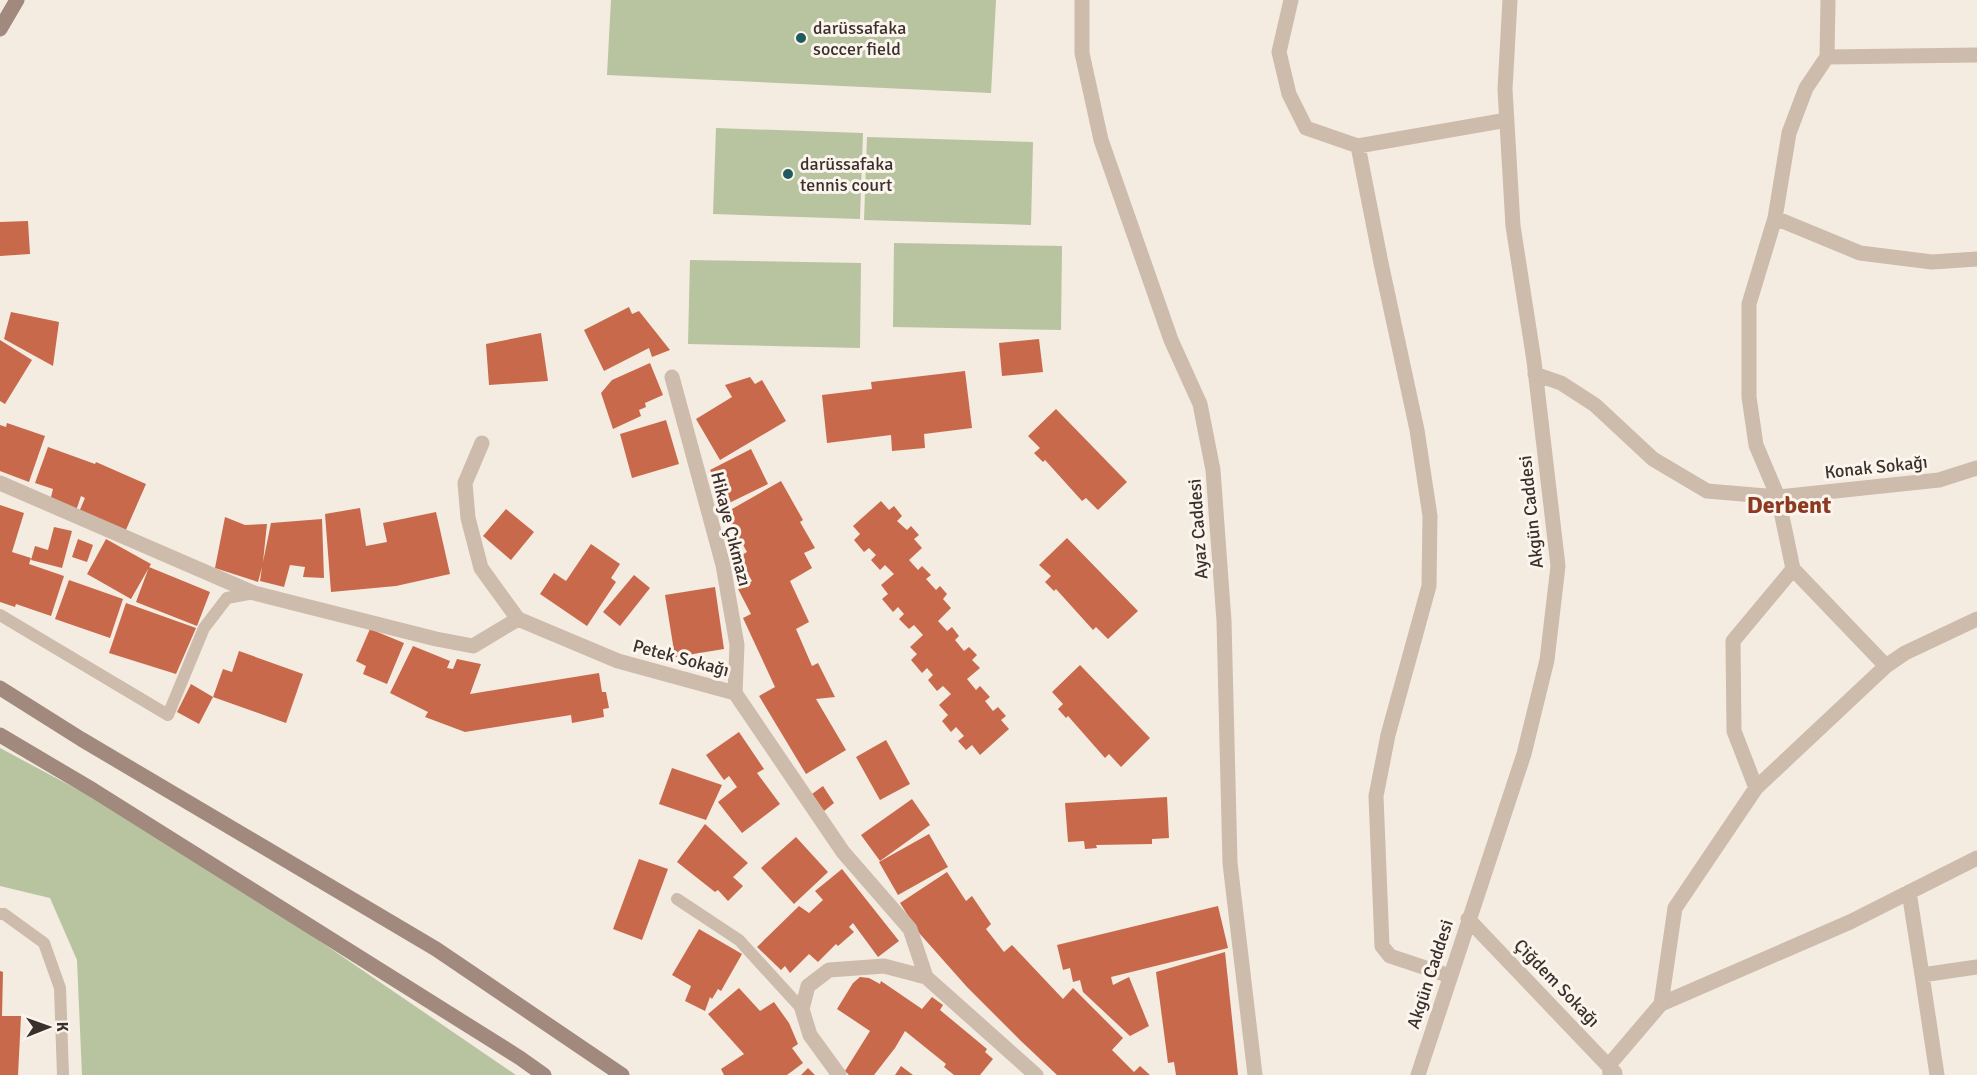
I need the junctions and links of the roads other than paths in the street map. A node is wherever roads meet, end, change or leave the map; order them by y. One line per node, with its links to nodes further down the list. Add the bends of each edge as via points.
1 (17, 0): 6 (main road)
2 (1082, 0): 46 (street, Ayaz Caddesi, via 1082,53 1101,140 1171,340 1200,404 1213,470 1224,621 1230,863)
3 (1291, 0): 10 (street, via 1279,52 1289,94 1306,128)
4 (1510, 0): 9 (street, Akgün Caddesi)
5 (1828, 0): 8 (street)
6 (0, 29)
7 (1977, 55): 8 (street)
8 (1827, 57): 11 (street, via 1806,88 1789,133)
9 (1507, 120): 10 (street); 13 (street, Akgün Caddesi, via 1513,226)
10 (1358, 146): 36 (street, via 1417,430 1430,516 1429,586 1388,735 1376,796 1382,946 1390,956)
11 (1775, 218): 12 (street, via 1860,253 1932,262); 18 (street, via 1749,304 1749,397 1756,445)
12 (1977, 259)
13 (1535, 374): 18 (street, Konak Sokağı, via 1560,383 1594,405 1653,459 1707,491); 33 (street, Akgün Caddesi, via 1558,566 1547,660 1524,754)
14 (672, 378): 26 (street, Hikaye Çıkmazı, via 723,565 737,645)
15 (482, 443): 22 (street, via 465,483 468,518 481,567)
16 (1977, 468): 18 (street, Konak Sokağı, via 1939,480)
17 (0, 483): 20 (street)
18 (1778, 497): 19 (street)
19 (1793, 569): 24 (street); 28 (street, via 1733,641 1734,731)
20 (254, 593): 21 (lane, via 227,598 204,628 168,715); 22 (street, via 473,646)
21 (0, 615)
22 (518, 619): 26 (street, Petek Sokağı, via 618,661)
23 (1977, 619): 24 (street)
24 (1886, 666): 28 (street)
25 (0, 688): 43 (main road, via 436,949)
26 (735, 693): 37 (street, Petek Sokağı, via 843,852 910,929)
27 (0, 735): 42 (main road, via 93,789)
28 (1756, 788): 38 (street, via 1675,908)
29 (1977, 858): 30 (street)
30 (1909, 892): 35 (street); 38 (street, via 1851,922)
31 (677, 898): 39 (lane, via 739,940)
32 (0, 914): 41 (lane, via 44,943 60,988)
33 (1468, 919): 36 (street, Akgün Caddesi); 40 (street, Çiğdem Sokağı)
34 (1977, 967): 35 (street)
35 (1922, 975): 48 (street)
36 (1450, 976): 47 (street, Akgün Caddesi)
37 (926, 977): 39 (street, via 884,966 829,969 808,986); 45 (street, Petek Sokağı)
38 (1661, 1004): 40 (street)
39 (802, 1009): 44 (street, via 810,1035)
40 (1612, 1072)
41 (63, 1075)
42 (544, 1075)
43 (622, 1075)
44 (839, 1075)
45 (1036, 1075)
46 (1255, 1075)
47 (1418, 1075)
48 (1937, 1075)

